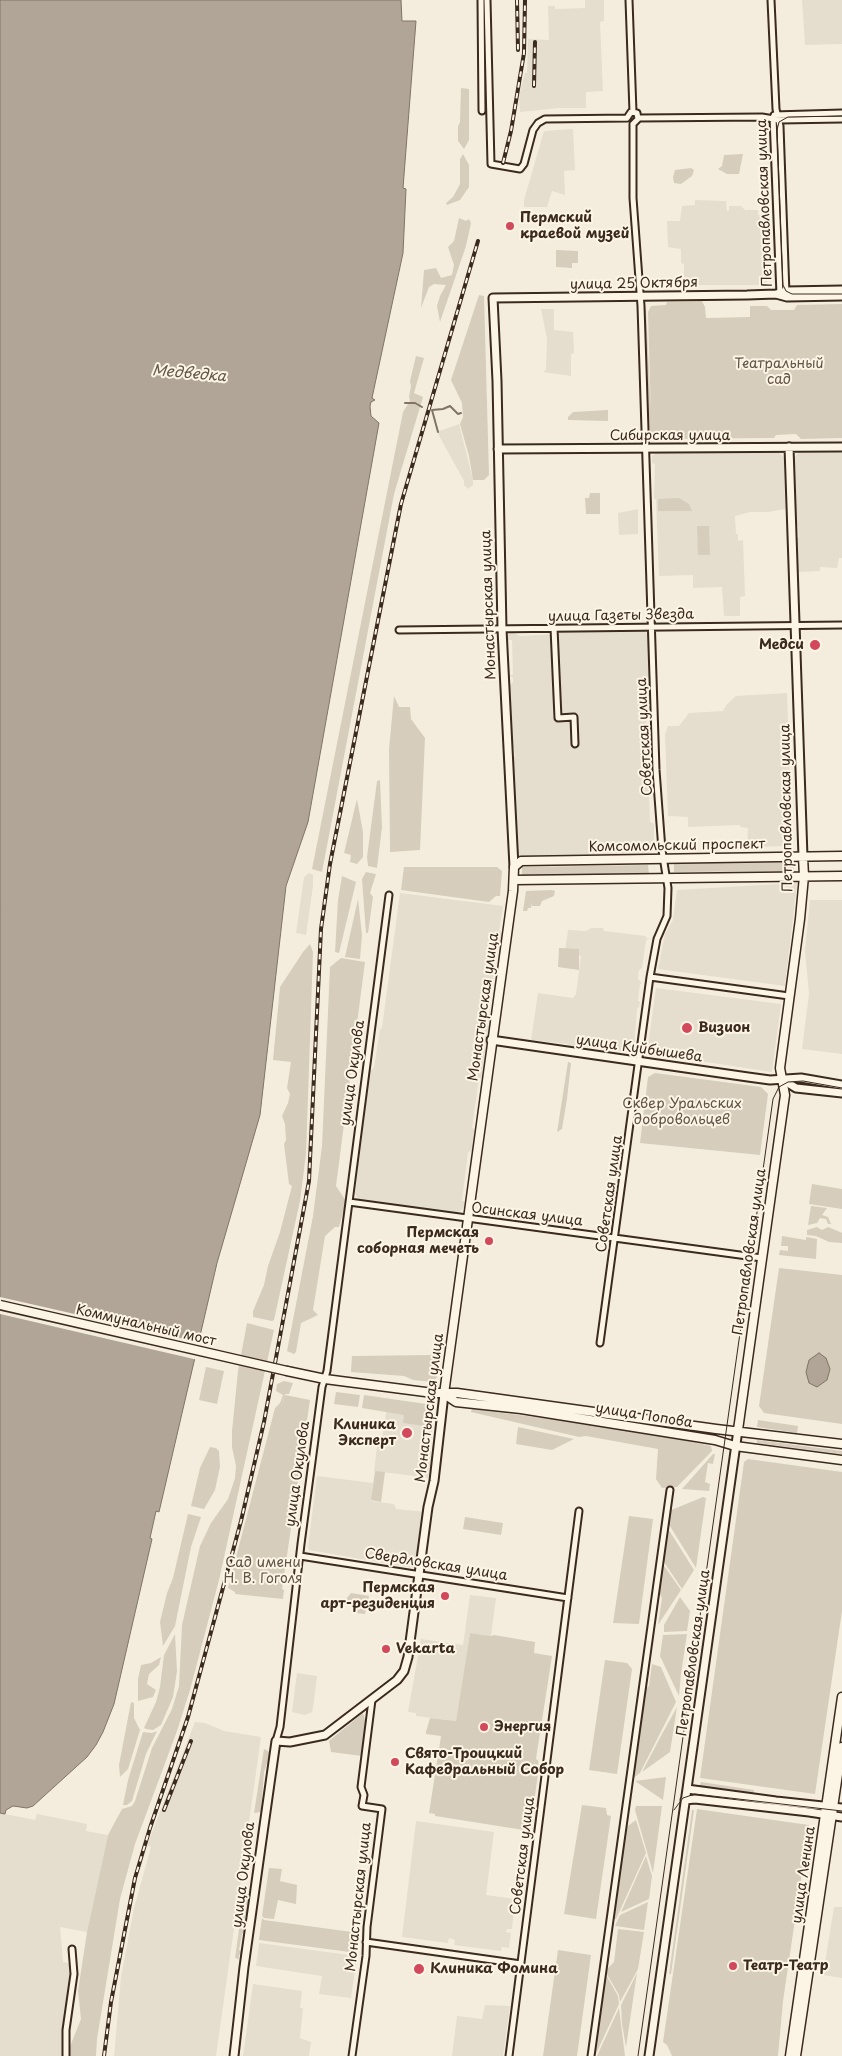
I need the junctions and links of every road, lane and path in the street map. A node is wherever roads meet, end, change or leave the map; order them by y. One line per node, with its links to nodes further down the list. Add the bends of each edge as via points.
1 (481, 0): 5 (street)
2 (487, 0): 7 (street)
3 (629, 0): 8 (street)
4 (771, 0): 10 (street, Петропавловская улица)
5 (482, 90): 6 (street); 7 (street)
6 (482, 111)
7 (490, 111): 11 (street, via 491,164 517,170 524,164 533,130 541,121)
8 (632, 112): 11 (street); 12 (street)
9 (842, 113): 10 (street)
10 (776, 116): 12 (street); 13 (street); 16 (street, Петропавловская улица, via 780,126)
11 (627, 118): 14 (street)
12 (639, 118): 14 (street)
13 (842, 119)
14 (633, 124): 18 (street, Советская улица, via 633,198)
15 (842, 290): 16 (main road, улица 25 Октября)
16 (782, 294): 17 (main road, улица 25 Октября); 18 (main road, улица 25 Октября)
17 (842, 296)
18 (640, 297): 19 (main road, улица 25 Октября); 22 (street, Советская улица)
19 (493, 298): 23 (main road, Монастырская улица)
20 (789, 447): 21 (main road, Сибирская улица); 22 (main road, Сибирская улица); 25 (main road, Петропавловская улица)
21 (842, 447)
22 (646, 448): 23 (main road, Сибирская улица); 26 (street, Советская улица)
23 (498, 449): 27 (main road, Монастырская улица)
24 (842, 625): 25 (street, улица Газеты Звезда)
25 (794, 626): 26 (street, улица Газеты Звезда); 32 (main road, Петропавловская улица)
26 (652, 627): 28 (street, улица Газеты Звезда); 33 (street, Советская улица)
27 (502, 628): 28 (street, улица Газеты Звезда); 29 (street, улица Газеты Звезда); 34 (main road, Монастырская улица)
28 (554, 628): 30 (street, via 558,718 574,717)
29 (399, 630)
30 (575, 744)
31 (842, 856): 32 (main road, Комсомольский проспект)
32 (803, 857): 33 (main road, Комсомольский проспект); 35 (main road, Петропавловская улица)
33 (663, 858): 34 (main road, Комсомольский проспект); 37 (street, Советская улица)
34 (517, 859): 38 (main road, Монастырская улица)
35 (804, 876): 36 (main road); 37 (main road); 41 (main road, Петропавловская улица)
36 (842, 876)
37 (667, 878): 38 (main road); 40 (street, Советская улица, via 667,916 657,939)
38 (514, 880): 42 (main road, Монастырская улица)
39 (389, 895): 49 (street, улица Окулова)
40 (650, 977): 41 (street); 43 (street, Советская улица)
41 (789, 996): 44 (main road, Петропавловская улица, via 780,1068)
42 (491, 1040): 43 (main road, улица Куйбышева); 50 (main road, Монастырская улица)
43 (639, 1062): 44 (main road, улица Куйбышева); 51 (street, Советская улица)
44 (783, 1080): 45 (main road, улица Куйбышева, via 801,1078); 46 (main road, улица Куйбышева); 48 (main road, Петропавловская улица)
45 (842, 1085)
46 (796, 1088): 47 (main road, улица Куйбышева); 48 (main road)
47 (842, 1093)
48 (784, 1103): 52 (main road, Петропавловская улица)
49 (348, 1202): 50 (street, Осинская улица); 56 (street, улица Окулова)
50 (467, 1219): 51 (street, Осинская улица); 57 (main road, Монастырская улица)
51 (615, 1238): 52 (street, Осинская улица); 54 (street, Советская улица)
52 (762, 1258): 58 (main road, Петропавловская улица)
53 (0, 1306): 55 (main road, Коммунальный мост, bridge)
54 (600, 1343)
55 (287, 1371): 56 (main road, улица Попова)
56 (324, 1379): 57 (main road, улица Попова); 64 (street, улица Окулова)
57 (444, 1394): 58 (main road, улица Попова, via 457,1393); 60 (main road, улица Попова, via 456,1402 521,1409 715,1440); 65 (main road, Монастырская улица)
58 (738, 1430): 59 (main road, улица Попова); 60 (main road, Петропавловская улица)
59 (842, 1444)
60 (735, 1446): 61 (main road, улица Попова); 71 (main road, Петропавловская улица)
61 (842, 1460)
62 (670, 1490): 83 (street)
63 (579, 1511): 66 (street, Советская улица)
64 (300, 1556): 65 (street, Свердловская улица); 69 (street, улица Окулова)
65 (419, 1574): 66 (street, Свердловская улица); 68 (main road, Монастырская улица, via 404,1671)
66 (568, 1598): 78 (street, Советская улица)
67 (842, 1697): 74 (main road, улица Ленина)
68 (372, 1700): 69 (main road, Монастырская улица, via 325,1735 290,1742); 76 (street, Монастырская улица, via 361,1787 364,1795 362,1806 382,1808)
69 (276, 1741): 80 (main road, улица Окулова)
70 (842, 1747): 74 (main road, улица Ленина)
71 (687, 1789): 72 (main road, Петропавловская улица); 74 (main road)
72 (685, 1800): 74 (main road); 84 (main road, Петропавловская улица)
73 (842, 1808): 74 (main road)
74 (829, 1811): 75 (main road); 85 (main road, улица Ленина); 86 (main road, улица Ленина)
75 (842, 1817)
76 (366, 1942): 78 (street); 81 (street, Монастырская улица)
77 (72, 1949): 79 (street, via 74,1974 66,2030)
78 (521, 1964): 82 (street, Советская улица)
79 (66, 2056)
80 (234, 2056)
81 (352, 2056)
82 (509, 2056)
83 (591, 2056)
84 (650, 2056)
85 (790, 2056)
86 (796, 2056)

